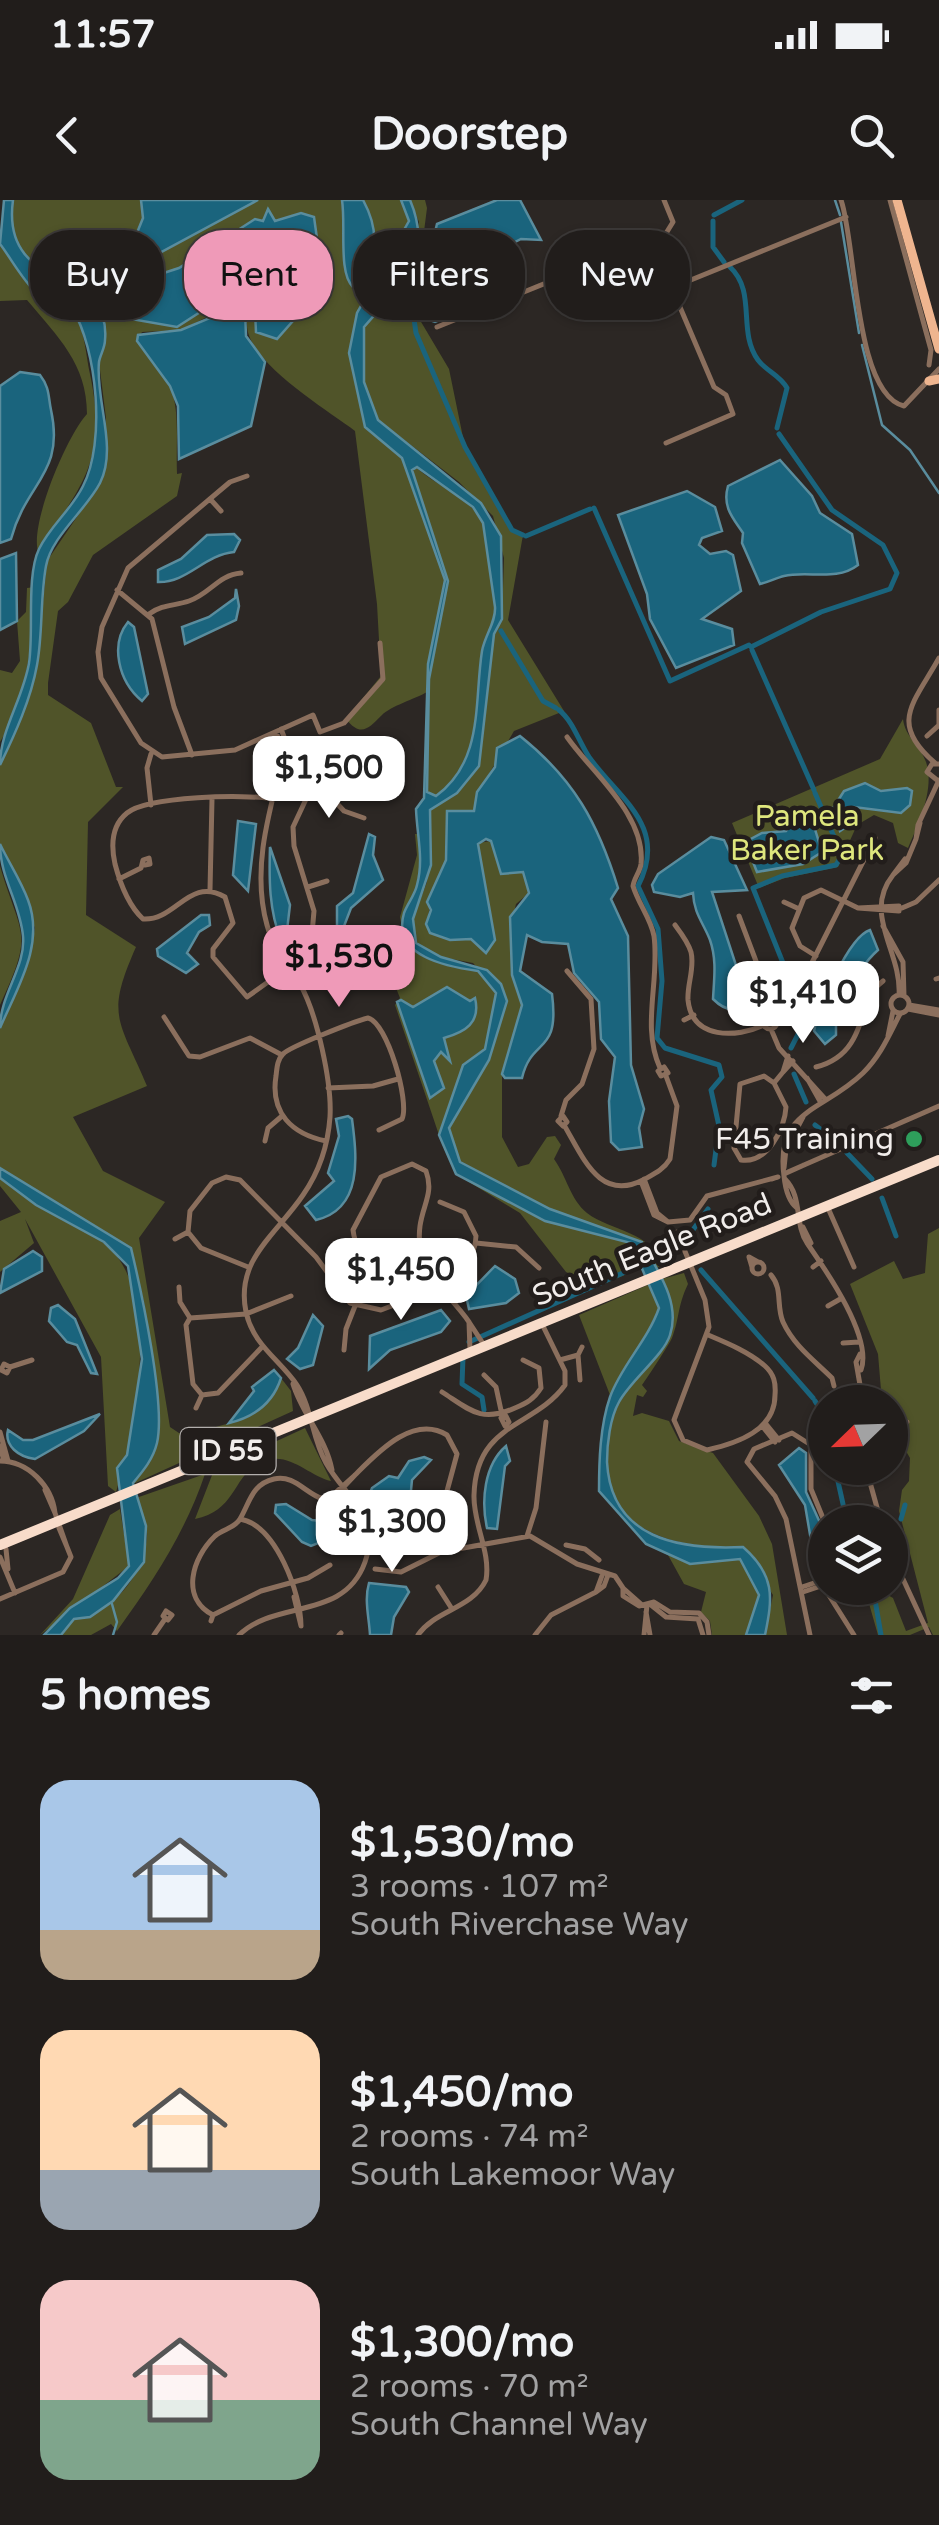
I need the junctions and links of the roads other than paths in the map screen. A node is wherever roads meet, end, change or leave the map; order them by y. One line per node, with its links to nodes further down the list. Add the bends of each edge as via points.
1 (664, 200): 5 (street, via 673,222 665,235)
2 (841, 200): 4 (street)
3 (896, 204): 6 (main road); 7 (street)
4 (846, 217): 9 (street, via 855,289 879,382 889,399 904,406); 10 (street, via 676,286 714,388 726,395 734,414)
5 (436, 327)
6 (939, 349)
7 (930, 365)
8 (939, 369): 9 (street)
9 (934, 380)
10 (666, 443)
11 (248, 476): 12 (street)
12 (211, 500): 13 (street); 15 (street, via 134,561)
13 (222, 511)
14 (241, 573): 16 (street)
15 (117, 590): 16 (street); 24 (street, via 102,627 99,670)
16 (149, 614): 27 (street)
17 (380, 642): 21 (street, via 384,675 348,720 320,732 313,715)
18 (939, 658): 26 (street, via 906,724)
19 (939, 710): 20 (street)
20 (939, 725): 22 (street)
21 (278, 730): 27 (street, via 235,750); 30 (street)
22 (926, 736)
23 (567, 737): 82 (street, via 636,832 641,866 633,886 654,936 649,1034 659,1074 678,1106 670,1158)
24 (152, 753): 27 (street); 37 (street)
25 (337, 753): 32 (street)
26 (923, 753): 28 (street); 29 (street)
27 (192, 755)
28 (937, 764): 29 (street)
29 (928, 768): 31 (street)
30 (280, 769): 32 (street); 35 (street)
31 (929, 777): 33 (street); 36 (street)
32 (315, 780): 38 (street, via 344,811); 44 (street, via 293,834)
33 (939, 780): 36 (street)
34 (212, 798): 35 (street); 37 (street); 45 (street)
35 (273, 798): 53 (street, via 262,894 270,934)
36 (929, 802): 49 (street)
37 (152, 805): 41 (street, via 128,812 116,828 112,849)
38 (364, 818)
39 (875, 838): 46 (street)
40 (145, 866): 41 (street)
41 (120, 878): 45 (street, via 143,919)
42 (939, 880): 49 (street, via 916,902)
43 (326, 881): 44 (street)
44 (308, 887): 53 (street, via 311,945)
45 (210, 890): 53 (street, via 225,897 233,916 230,933 213,949 215,963 247,998)
46 (844, 901): 48 (street, via 821,890); 49 (street); 52 (street)
47 (784, 902): 48 (street)
48 (797, 908): 52 (street, via 794,935)
49 (880, 909): 56 (street, via 902,962)
50 (740, 916): 62 (street)
51 (675, 925): 60 (street, via 691,950 688,1001)
52 (816, 956): 62 (street, via 788,1010)
53 (288, 967): 65 (street, via 304,992)
54 (567, 972): 82 (street, via 591,999 594,1049 558,1122 602,1182 618,1188)
55 (884, 982): 68 (street, via 869,993 846,1051)
56 (902, 995): 57 (street); 58 (street, via 890,1002)
57 (909, 1007): 58 (street); 59 (street)
58 (896, 1012): 72 (street, via 861,1075)
59 (939, 1013)
60 (694, 1015): 63 (street); 64 (street, via 706,1030 723,1034)
61 (164, 1017): 66 (street, via 189,1056 250,1038)
62 (773, 1017): 64 (street); 64 (street)
63 (684, 1020)
64 (767, 1027): 67 (street)
65 (317, 1040): 66 (street); 69 (street, via 371,1018 383,1027); 71 (street)
66 (282, 1055): 74 (street, via 274,1091)
67 (791, 1058): 68 (street); 70 (street)
68 (805, 1073): 72 (street)
69 (398, 1079): 71 (street); 75 (street, via 405,1114)
70 (774, 1083): 78 (street, via 787,1112 766,1154); 78 (street, via 764,1076 743,1081 734,1148)
71 (328, 1088): 77 (street)
72 (824, 1101): 81 (street, via 786,1137)
73 (939, 1106): 81 (street)
74 (282, 1116): 76 (street); 77 (street, via 301,1134)
75 (379, 1130)
76 (265, 1141)
77 (326, 1142): 86 (street, via 310,1183)
78 (742, 1160): 80 (street)
79 (939, 1160): 84 (highway, South Eagle Road / ID 55)
80 (734, 1170)
81 (781, 1175): 85 (street); 87 (street, via 707,1196)
82 (643, 1180): 87 (street, via 660,1221)
83 (428, 1198): 91 (street, via 468,1216); 92 (street); 92 (street, via 426,1171 408,1165 381,1177 354,1230 369,1258 387,1261)
84 (827, 1206): 85 (highway, South Eagle Road / ID 55); 96 (street)
85 (800, 1218): 90 (highway, South Eagle Road / ID 55); 94 (street)
86 (282, 1221): 88 (street, via 244,1182 224,1177 208,1186 190,1212); 97 (street); 103 (street)
87 (677, 1228): 93 (street)
88 (188, 1232): 89 (street); 97 (street, via 201,1248)
89 (175, 1240)
90 (742, 1241): 93 (highway, South Eagle Road / ID 55); 124 (street, via 749,1258 778,1285 784,1325)
91 (476, 1242): 98 (street, via 516,1247); 99 (street, via 468,1264)
92 (420, 1250): 99 (street)
93 (687, 1255): 108 (highway, South Eagle Road / ID 55, via 663,1272); 109 (street, via 705,1300)
94 (821, 1261): 95 (street); 102 (street)
95 (813, 1267)
96 (854, 1267)
97 (248, 1268): 105 (street)
98 (540, 1268)
99 (437, 1286): 103 (street, via 390,1308); 107 (street)
100 (178, 1287): 106 (street)
101 (290, 1296): 105 (street)
102 (842, 1298): 104 (street); 110 (street)
103 (355, 1306): 115 (street)
104 (828, 1306)
105 (246, 1314): 106 (street); 113 (street)
106 (190, 1318): 127 (street, via 194,1384)
107 (470, 1322): 112 (street); 116 (street)
108 (541, 1322): 112 (highway, South Eagle Road / ID 55); 120 (street)
109 (708, 1335): 133 (street, via 770,1372 775,1408); 133 (street, via 674,1412 679,1436 707,1450)
110 (859, 1342): 111 (street); 125 (street)
111 (843, 1343)
112 (484, 1345): 116 (highway, South Eagle Road / ID 55)
113 (262, 1347): 127 (street, via 218,1393); 130 (street, via 292,1380)
114 (582, 1347): 117 (street)
115 (344, 1350)
116 (470, 1351): 130 (highway, South Eagle Road / ID 55)
117 (578, 1357): 120 (street); 123 (street)
118 (32, 1360): 121 (street)
119 (523, 1360): 129 (street, via 539,1368 542,1384 532,1400)
120 (560, 1362): 132 (street, via 566,1379 561,1391)
121 (1, 1370)
122 (484, 1375): 129 (street, via 496,1387)
123 (580, 1380)
124 (834, 1385)
125 (861, 1385)
126 (442, 1392): 129 (street, via 474,1415)
127 (202, 1395): 128 (street)
128 (196, 1408)
129 (502, 1415): 132 (street)
130 (309, 1417): 139 (street); 141 (highway, South Eagle Road / ID 55)
131 (546, 1422): 142 (street)
132 (508, 1425): 143 (street, via 487,1450 476,1479)
133 (764, 1426): 135 (street)
134 (0, 1432): 138 (street)
135 (777, 1441): 136 (street, via 796,1434); 156 (street, via 754,1448 748,1462 782,1510)
136 (808, 1444)
137 (0, 1446): 138 (street)
138 (4, 1461): 141 (street, via 29,1469)
139 (344, 1485): 140 (street, via 318,1498 290,1480 273,1479 252,1494); 147 (street, via 390,1443 427,1428 447,1435 457,1454 447,1491); 151 (street, via 367,1524)
140 (240, 1519): 153 (street, via 276,1548); 153 (street, via 212,1540 190,1578 212,1618)
141 (56, 1522): 145 (highway, South Eagle Road / ID 55); 158 (street, via 71,1557 64,1572)
142 (527, 1536): 143 (street); 149 (street)
143 (482, 1543): 147 (street); 162 (street, via 484,1584)
144 (566, 1545): 146 (street)
145 (4, 1546): 158 (street)
146 (584, 1549): 148 (street); 149 (street)
147 (452, 1550): 151 (street, via 407,1571)
148 (599, 1560)
149 (577, 1564): 152 (street)
150 (330, 1565): 153 (street)
151 (363, 1566): 163 (street, via 334,1599)
152 (606, 1574): 161 (street); 169 (street, via 596,1592 551,1615)
153 (290, 1583): 163 (street)
154 (438, 1586): 162 (street)
155 (808, 1587): 156 (street)
156 (802, 1589): 172 (street)
157 (908, 1590): 174 (street)
158 (15, 1592): 159 (street)
159 (0, 1599)
160 (836, 1605): 173 (street)
161 (646, 1606): 170 (street); 171 (street, via 666,1617 700,1617)
162 (452, 1610): 168 (street)
163 (297, 1611): 166 (street, via 260,1620); 167 (street)
164 (164, 1618): 165 (street)
165 (154, 1635)
166 (239, 1635)
167 (303, 1635)
168 (418, 1635)
169 (534, 1635)
170 (647, 1635)
171 (706, 1635)
172 (810, 1635)
173 (854, 1635)
174 (929, 1635)

